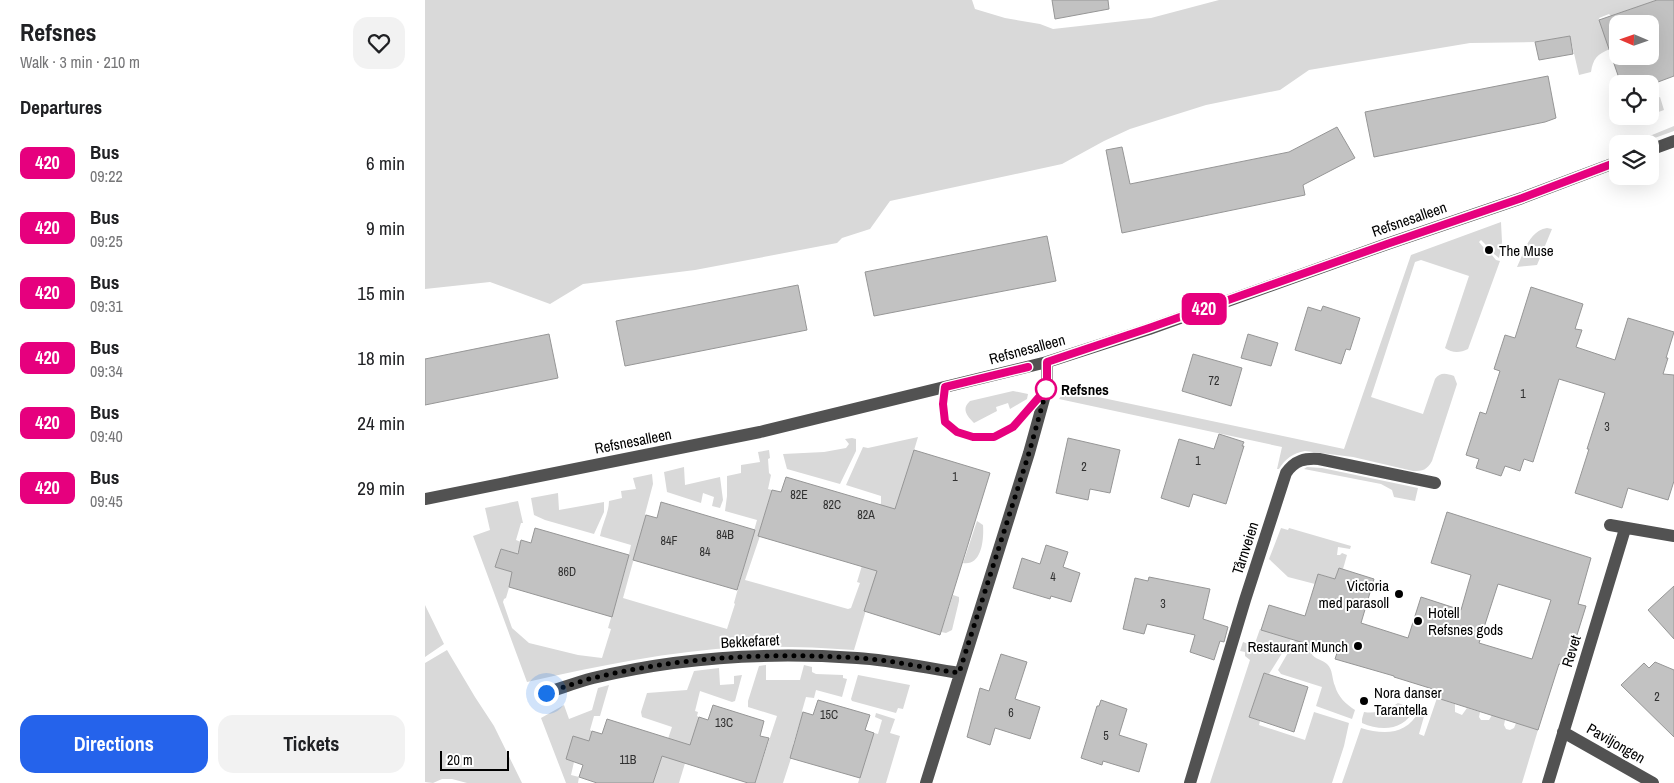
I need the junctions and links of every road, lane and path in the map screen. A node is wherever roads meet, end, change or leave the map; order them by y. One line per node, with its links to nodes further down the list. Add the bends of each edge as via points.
1 (1674, 141): 2 (street)
2 (1659, 147)
3 (1609, 165): 4 (street, Refsnesalleen)
4 (1047, 362): 6 (street, Refsnesalleen, via 760,432); 10 (street, via 1047,388 1029,453)
5 (1435, 483): 14 (street, Tårnveien, via 1319,460 1303,460 1290,467 1250,585)
6 (425, 499)
7 (1610, 525): 8 (street)
8 (1625, 529): 9 (street); 12 (street, Revet)
9 (1674, 536)
10 (959, 673): 11 (street, Bekkefaret, via 858,658 758,655 647,668 593,678); 13 (street)
11 (546, 693)
12 (1563, 732): 15 (street, Revet); 16 (street, Paviljongen)
13 (926, 783)
14 (1190, 783)
15 (1548, 783)
16 (1653, 783)

